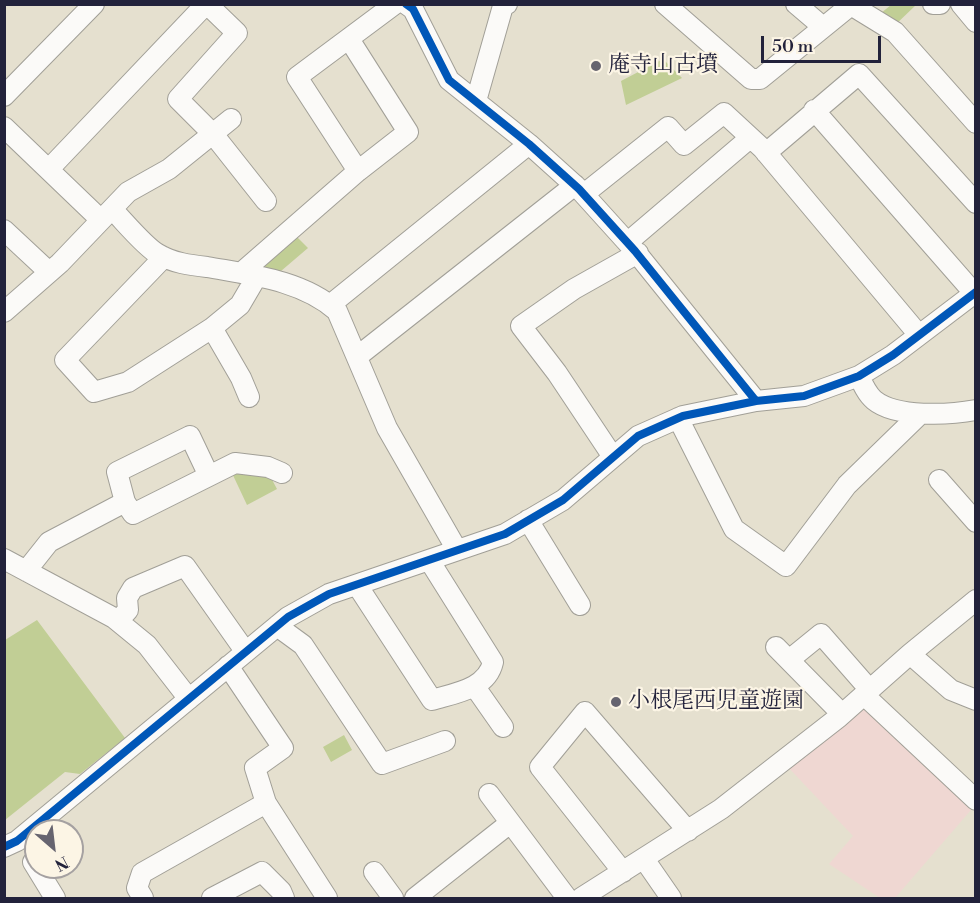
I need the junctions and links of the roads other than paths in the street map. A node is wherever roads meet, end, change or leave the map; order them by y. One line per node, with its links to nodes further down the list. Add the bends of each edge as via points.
1 (94, 4): 14 (street)
2 (206, 4): 20 (street, via 237,33 178,99); 24 (street)
3 (396, 4): 13 (street)
4 (406, 4): 15 (street, via 413,9 449,80)
5 (507, 4): 15 (street, via 503,6)
6 (665, 4): 12 (street, via 751,79 760,79)
7 (796, 4): 12 (street)
8 (933, 4): 9 (street)
9 (940, 4)
10 (961, 4): 11 (street)
11 (975, 22)
12 (823, 27): 18 (street, via 851,5 896,32)
13 (349, 39): 25 (street, via 408,132); 25 (street, via 297,77)
14 (4, 96)
15 (476, 101): 22 (street)
16 (814, 110): 23 (street); 28 (street, via 859,74); 35 (street)
17 (231, 119): 20 (street)
18 (975, 123)
19 (4, 127): 24 (street)
20 (213, 134): 27 (street); 29 (street, via 169,169 128,192)
21 (750, 138): 23 (street); 26 (street, via 724,113 684,145 668,127); 31 (street)
22 (529, 144): 26 (street); 36 (street)
23 (766, 153): 39 (street)
24 (49, 169): 29 (street)
25 (358, 171): 34 (street)
26 (580, 190): 31 (street); 40 (street)
27 (266, 201)
28 (975, 203)
29 (106, 214): 32 (street); 33 (street)
30 (4, 230): 33 (street)
31 (632, 248): 43 (street); 47 (street, via 521,326)
32 (164, 257): 34 (street); 38 (street, via 64,360 94,392 128,382)
33 (49, 272): 37 (street)
34 (249, 275): 36 (street, via 287,284); 38 (street, via 240,305)
35 (975, 292): 39 (street)
36 (330, 305): 40 (street, via 337,311)
37 (4, 312)
38 (212, 328): 42 (street)
39 (919, 335): 41 (street)
40 (358, 356): 54 (street, via 387,428)
41 (859, 376): 43 (street, via 804,396); 45 (street, via 875,401)
42 (249, 397)
43 (756, 401): 46 (street)
44 (975, 410): 45 (street)
45 (920, 414): 46 (street, via 847,485 786,566 734,529)
46 (678, 418): 47 (street, via 638,436)
47 (613, 457): 52 (street, via 563,500)
48 (282, 473): 49 (street, via 235,463)
49 (209, 476): 51 (street, via 133,514); 51 (street, via 190,436 117,472)
50 (939, 480): 53 (street)
51 (125, 502): 57 (street, via 49,542)
52 (528, 520): 54 (street, via 505,534); 60 (street)
53 (975, 522)
54 (457, 550): 56 (street)
55 (4, 559): 57 (street)
56 (429, 560): 58 (street); 66 (street, via 493,662 490,672)
57 (26, 571): 61 (street)
58 (357, 585): 62 (street, via 330,594); 66 (street, via 432,700)
59 (975, 600): 64 (street)
60 (580, 605)
61 (118, 621): 63 (street, via 128,610 127,598 133,588 185,566); 68 (street, via 147,645)
62 (277, 626): 63 (street); 72 (street, via 303,645 381,764)
63 (245, 651): 65 (street)
64 (910, 654): 67 (street); 69 (street, via 951,690)
65 (228, 666): 68 (street); 76 (street, via 283,748 255,768)
66 (475, 687): 71 (street)
67 (867, 692): 70 (street); 70 (street, via 820,634 783,653); 73 (street)
68 (189, 699): 79 (street, via 17,841)
69 (975, 700)
70 (842, 714): 78 (street)
71 (503, 727)
72 (446, 741)
73 (966, 782): 75 (street)
74 (489, 794): 77 (street)
75 (975, 800)
76 (266, 803): 85 (street, via 142,873 137,888); 88 (street)
77 (510, 823): 90 (street); 91 (street)
78 (688, 831): 80 (street); 82 (street, via 585,712 540,767)
79 (4, 847)
80 (644, 859): 82 (street); 93 (street)
81 (374, 872): 89 (street)
82 (623, 872): 92 (street)
83 (43, 879): 84 (street)
84 (55, 898)
85 (142, 898)
86 (212, 898): 87 (street, via 262,872)
87 (284, 898)
88 (327, 898)
89 (393, 898)
90 (415, 898)
91 (567, 898)
92 (581, 898)
93 (671, 898)

